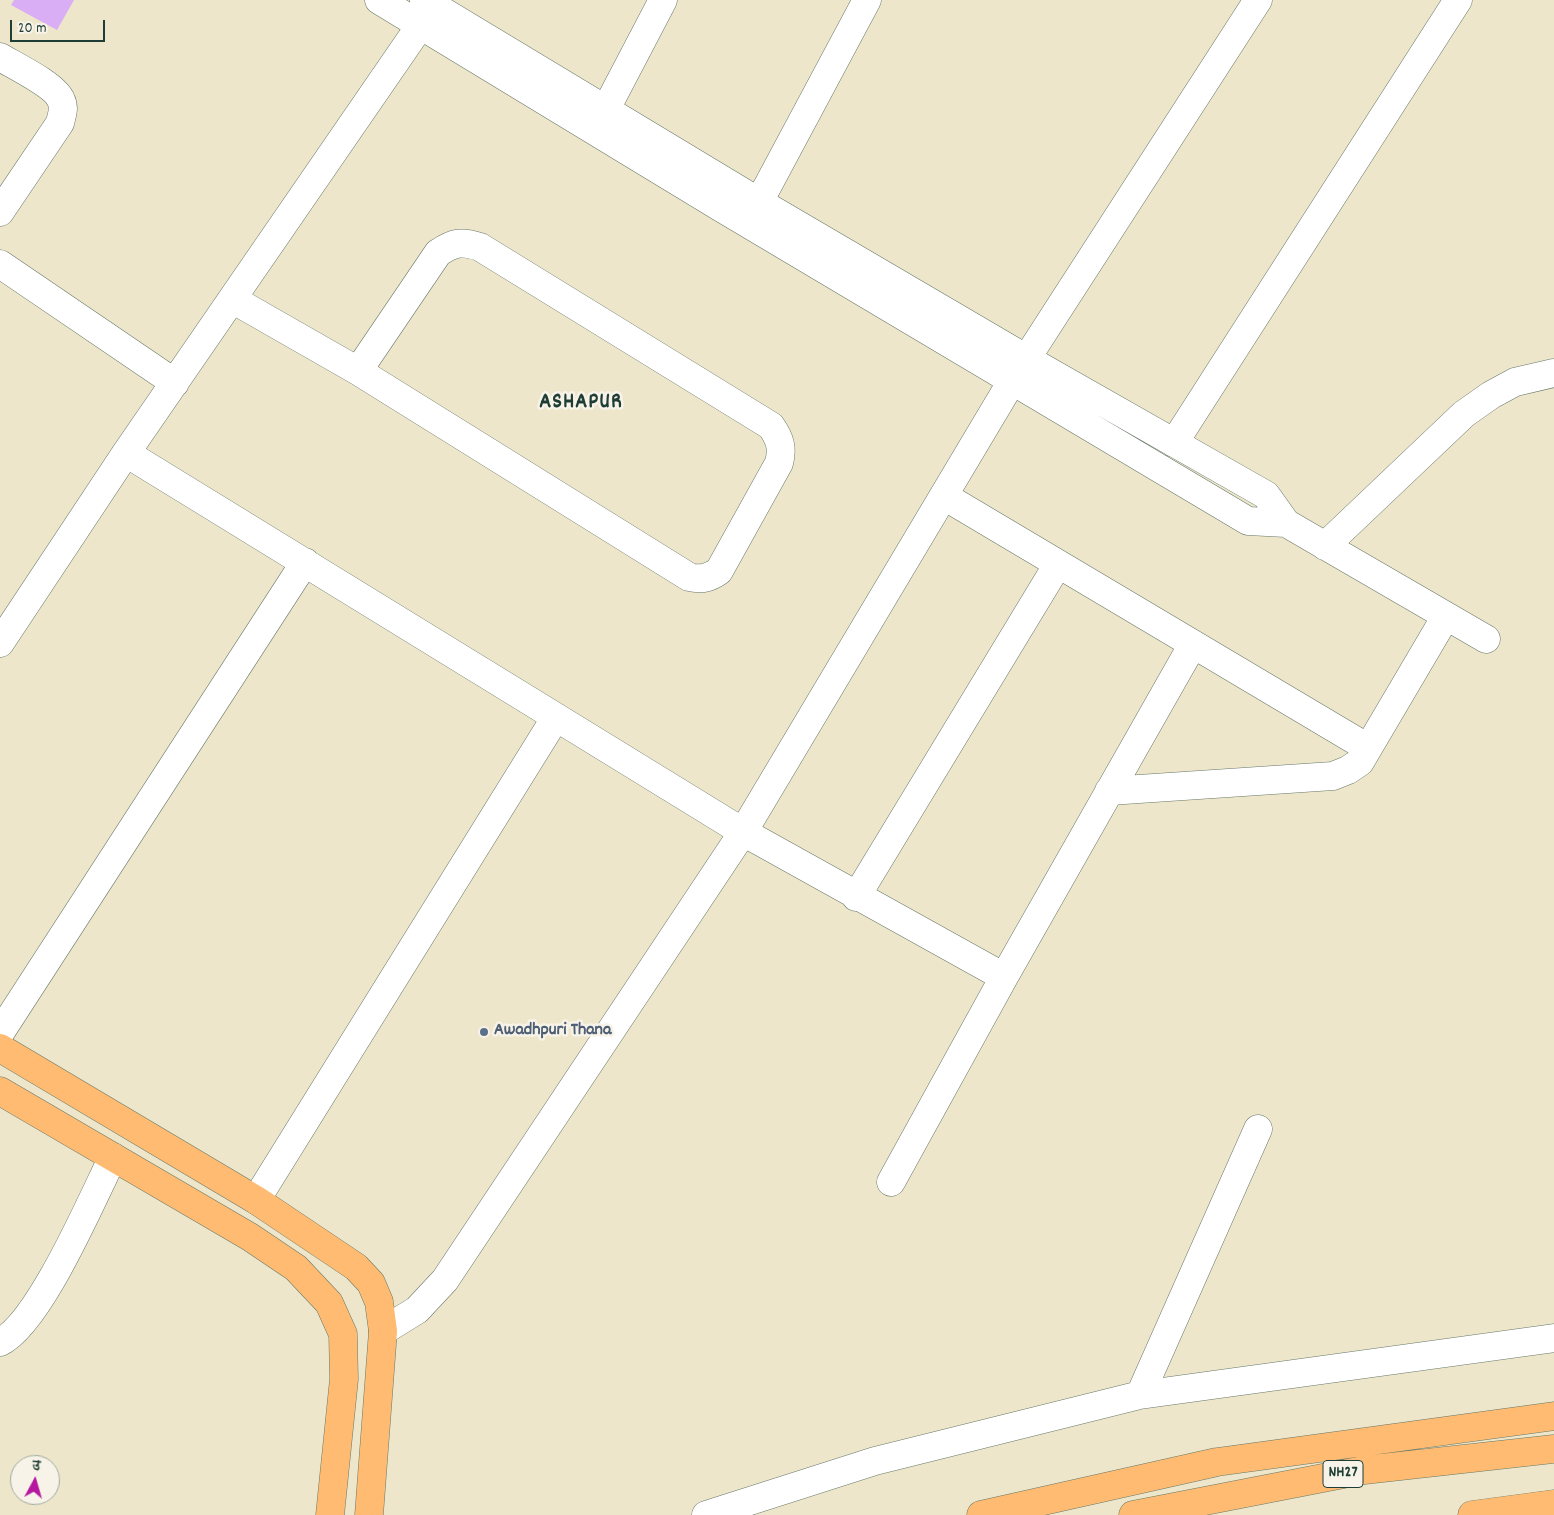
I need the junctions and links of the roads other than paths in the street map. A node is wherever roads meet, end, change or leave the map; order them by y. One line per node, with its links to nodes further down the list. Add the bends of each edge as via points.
1 (379, 0): 6 (street)
2 (663, 0): 8 (street)
3 (867, 0): 10 (street)
4 (1258, 0): 13 (street)
5 (1458, 0): 17 (street)
6 (426, 10): 8 (street); 10 (street, via 460,48); 12 (street)
7 (0, 58): 9 (street, via 52,89 61,98 64,109 60,122)
8 (606, 109): 10 (street)
9 (0, 212)
10 (753, 212): 13 (street)
11 (0, 264): 16 (street)
12 (232, 300): 14 (street); 16 (street)
13 (1019, 370): 17 (street); 19 (street); 20 (street, via 1248,520)
14 (358, 371): 14 (street, via 689,577 700,579 718,571 779,463 783,450 771,426 480,247 465,242 451,244 438,253)
15 (1554, 373): 21 (street, via 1515,382 1464,414)
16 (175, 383): 18 (street)
17 (1174, 443): 20 (street, via 1266,495)
18 (126, 453): 22 (street); 26 (street)
19 (944, 496): 23 (street); 31 (street)
20 (1286, 523): 21 (street)
21 (1325, 546): 24 (street)
22 (305, 562): 28 (street); 34 (street)
23 (1058, 564): 27 (street); 32 (street)
24 (1446, 616): 25 (street); 29 (street)
25 (1486, 638)
26 (0, 643)
27 (1193, 644): 29 (street); 30 (street)
28 (556, 717): 31 (street); 40 (street)
29 (1368, 748): 30 (street, via 1360,762 1333,776)
30 (1108, 791): 33 (street)
31 (742, 832): 32 (street); 41 (street, via 445,1280 417,1310)
32 (856, 897): 33 (street)
33 (1004, 977): 39 (street)
34 (0, 1033)
35 (0, 1048): 40 (main road)
36 (0, 1091): 38 (main road)
37 (1258, 1129): 44 (street)
38 (113, 1156): 43 (street, via 56,1272 32,1312 11,1337); 48 (main road, via 296,1268 329,1303 344,1334 344,1378)
39 (891, 1182)
40 (256, 1200): 41 (main road, via 356,1267 371,1283 379,1302)
41 (383, 1331): 49 (main road)
42 (1554, 1338): 44 (street)
43 (0, 1342)
44 (1140, 1395): 50 (street, via 875,1462)
45 (1554, 1416): 51 (main road, via 1217,1462)
46 (1554, 1449): 52 (main road, NH27, via 1364,1470)
47 (1554, 1504): 53 (main road)
48 (330, 1515)
49 (369, 1515)
50 (706, 1515)
51 (981, 1515)
52 (1133, 1515)
53 (1472, 1515)

